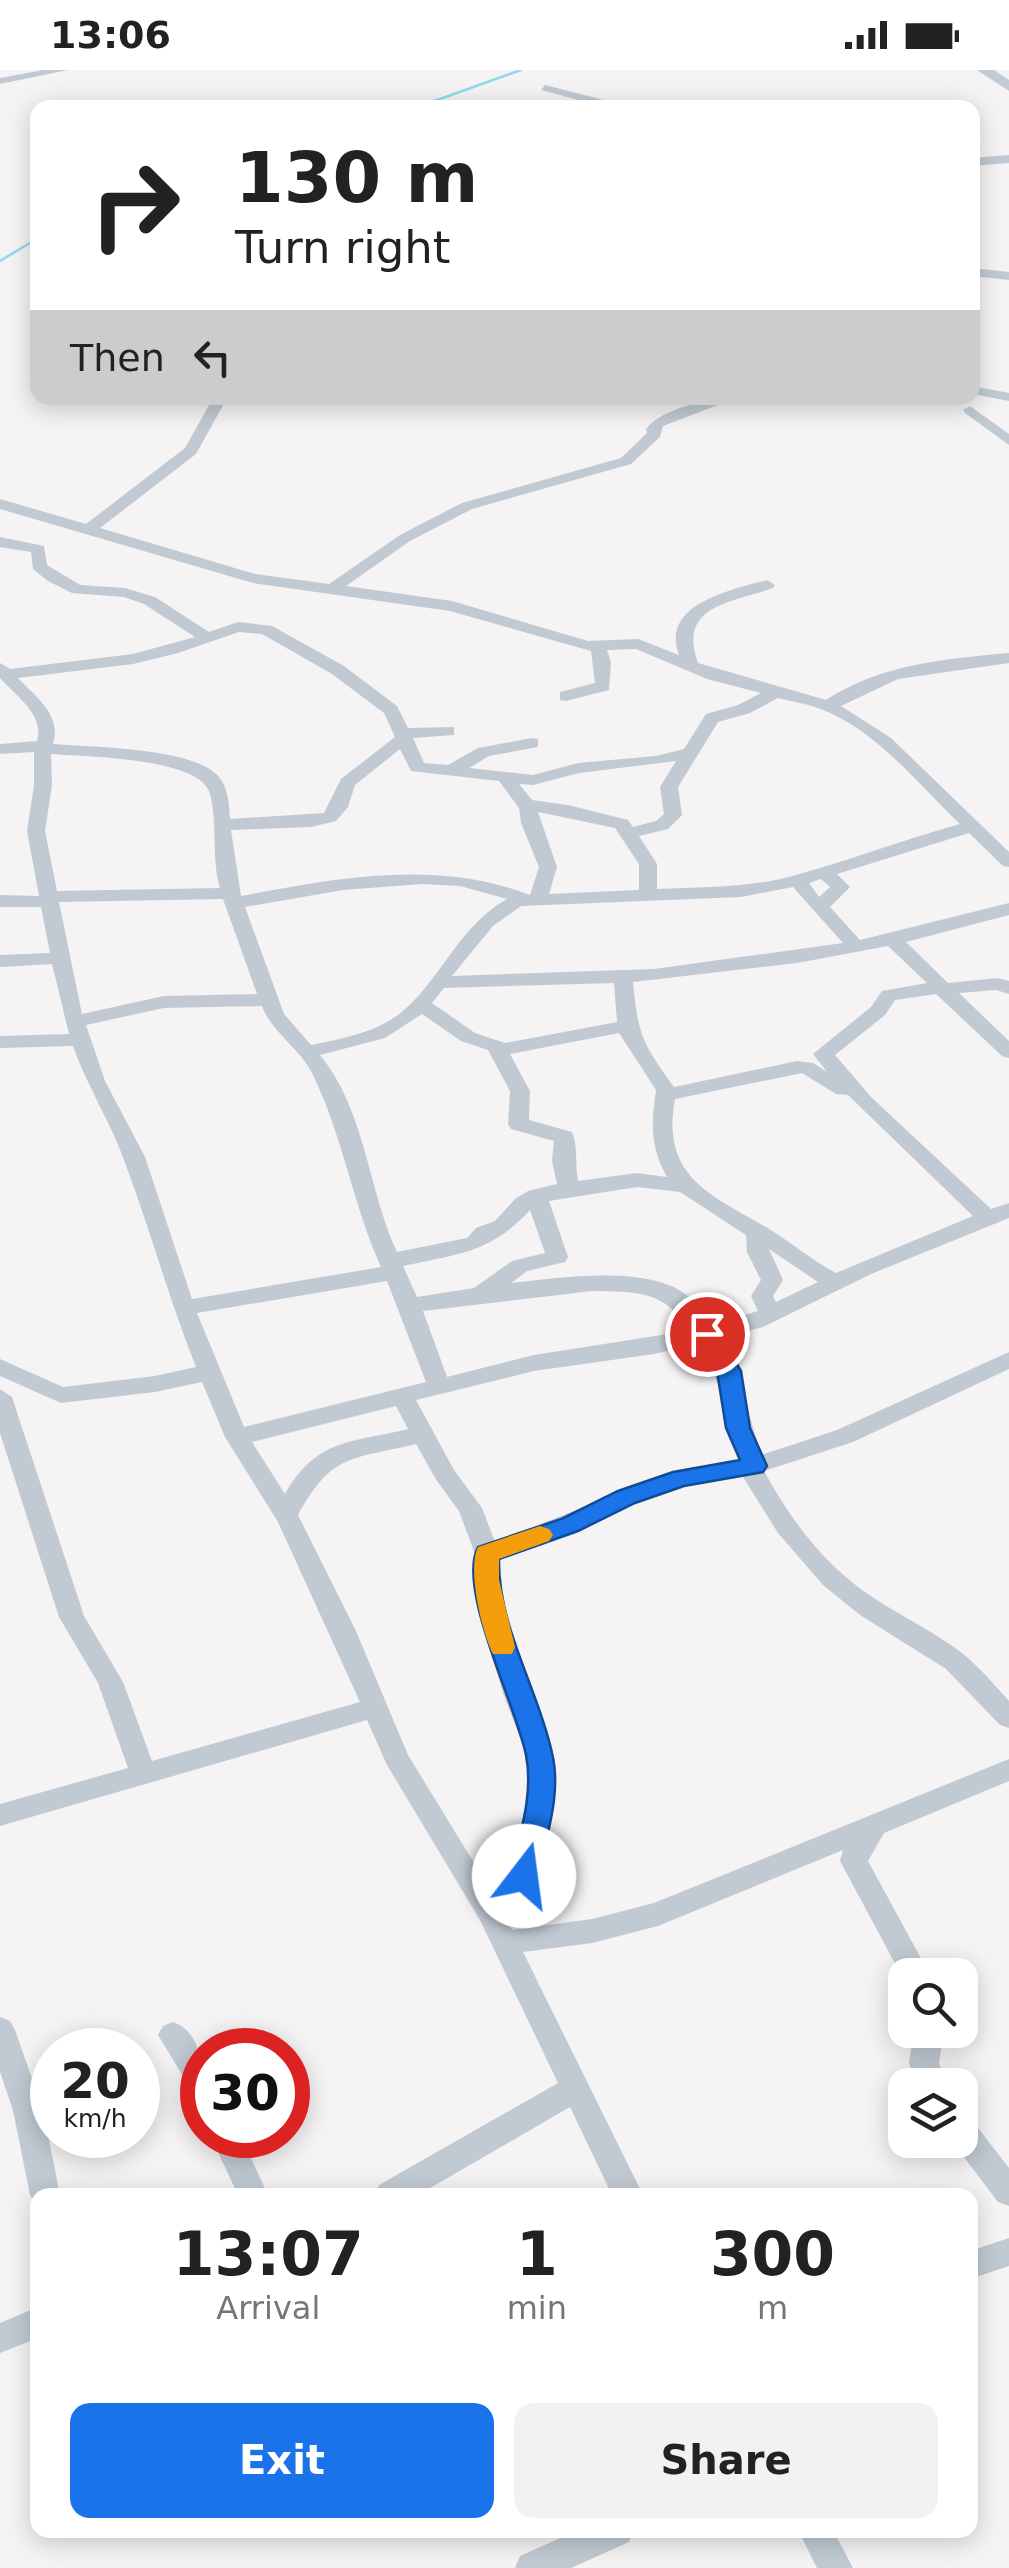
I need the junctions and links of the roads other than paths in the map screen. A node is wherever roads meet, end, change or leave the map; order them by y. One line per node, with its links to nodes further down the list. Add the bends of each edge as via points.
1 (62, 70): 4 (street)
2 (988, 72): 3 (street); 5 (main road)
3 (1009, 79)
4 (0, 82)
5 (1009, 87)
6 (545, 88): 7 (street)
7 (592, 100)
8 (1009, 159): 9 (street)
9 (980, 161)
10 (980, 273): 11 (street)
11 (1009, 276)
12 (980, 392): 13 (street)
13 (1009, 397)
14 (216, 405): 20 (street, via 191,451)
15 (710, 405): 24 (street, via 658,423 626,460 443,516)
16 (970, 410): 17 (street)
17 (1009, 440)
18 (0, 504): 19 (street)
19 (50, 520): 20 (street); 21 (street)
20 (89, 529): 24 (street, via 253,578)
21 (0, 530)
22 (0, 542): 25 (street, via 39,549 40,566 64,586 140,597)
23 (767, 585): 28 (street, via 690,616 680,645)
24 (333, 588): 26 (street, via 452,606)
25 (207, 638): 29 (street, via 133,659); 34 (street, via 249,626 283,636 370,692)
26 (598, 646): 28 (street, via 638,644); 31 (street, via 603,686)
27 (1009, 658): 32 (street, via 904,672)
28 (691, 666): 30 (street)
29 (4, 671): 36 (street, via 45,718)
30 (774, 694): 32 (street); 38 (street, via 712,718)
31 (566, 696)
32 (829, 706): 45 (street, via 885,742)
33 (448, 731): 34 (street)
34 (405, 734): 39 (street, via 417,767); 44 (street, via 346,784 330,817)
35 (532, 743): 39 (street, via 484,752)
36 (44, 747): 37 (street); 44 (street, via 145,757 206,774 219,791); 52 (street, via 36,831)
37 (0, 750)
38 (690, 753): 40 (street); 42 (street)
39 (452, 770): 41 (street)
40 (647, 776): 41 (street, via 578,768 533,780); 42 (street)
41 (506, 778): 43 (street)
42 (668, 796): 46 (street, via 675,809 669,820)
43 (528, 805): 46 (street, via 614,820); 53 (street, via 548,868)
44 (224, 825): 51 (street)
45 (971, 827): 47 (street); 48 (street)
46 (632, 834): 50 (street, via 649,870)
47 (1009, 862)
48 (824, 872): 49 (street); 55 (street, via 841,887)
49 (798, 881): 50 (street, via 719,893); 55 (street)
50 (648, 893): 53 (street)
51 (232, 898): 52 (street); 53 (street, via 440,880 478,882); 65 (street)
52 (48, 900): 54 (street); 59 (street)
53 (533, 900): 62 (street, via 494,914)
54 (0, 902)
55 (818, 908): 58 (street)
56 (1009, 909): 57 (street)
57 (894, 941): 58 (street); 64 (street)
58 (856, 948): 61 (street)
59 (58, 958): 60 (street); 68 (street)
60 (0, 961)
61 (623, 975): 62 (street); 67 (street)
62 (436, 982): 66 (street)
63 (1004, 982): 64 (street)
64 (940, 988): 72 (street); 74 (street, via 890,996 823,1054)
65 (271, 1000): 68 (street, via 164,1002); 71 (street, via 275,1016)
66 (420, 1003): 70 (street, via 468,1037); 71 (street, via 380,1032)
67 (626, 1026): 70 (street, via 528,1048); 73 (street)
68 (78, 1031): 69 (street); 84 (street, via 134,1158)
69 (0, 1042)
70 (497, 1048): 76 (street, via 520,1091 518,1124 566,1136)
71 (306, 1052): 80 (street, via 346,1127)
72 (1009, 1052)
73 (666, 1095): 74 (street, via 806,1067); 75 (street, via 661,1132)
74 (865, 1102): 78 (street)
75 (683, 1186): 76 (street, via 638,1180); 79 (street)
76 (568, 1189): 77 (street)
77 (536, 1196): 80 (street, via 474,1244); 82 (street, via 557,1257 520,1266)
78 (999, 1214): 81 (street)
79 (757, 1234): 81 (street); 85 (street, via 772,1280 762,1296)
80 (392, 1267): 83 (street); 84 (street)
81 (836, 1284): 85 (street)
82 (476, 1297): 83 (street); 86 (street, via 592,1282 629,1284 681,1302)
83 (410, 1305): 90 (street)
84 (184, 1308): 89 (street)
85 (771, 1315): 86 (street)
86 (704, 1335): 90 (street); 95 (street, via 729,1371)
87 (1009, 1360): 95 (street, via 845,1436)
88 (0, 1368): 89 (street, via 61,1395)
89 (209, 1372): 94 (street)
90 (440, 1385): 91 (street)
91 (400, 1394): 93 (street); 94 (street)
92 (0, 1397): 101 (street, via 72,1617 110,1682)
93 (423, 1434): 96 (street, via 328,1457); 97 (street, via 470,1508)
94 (238, 1437): 96 (street)
95 (752, 1466): 97 (street, via 681,1478); 99 (street, via 777,1519 803,1551 869,1609 956,1663)
96 (286, 1515): 98 (street)
97 (487, 1554): 104 (street, via 494,1616 540,1756 541,1795 524,1876)
98 (375, 1708): 101 (street); 104 (street, via 396,1758)
99 (1009, 1718)
100 (1009, 1770): 103 (street)
101 (143, 1773): 102 (street)
102 (0, 1816)
103 (877, 1821): 104 (street, via 658,1914 592,1931); 105 (street, via 854,1861)
104 (499, 1930): 109 (street)
105 (907, 1958)
106 (0, 2030): 112 (street, via 28,2110)
107 (173, 2035): 108 (street)
108 (180, 2046)
109 (576, 2088): 114 (street); 115 (street)
110 (978, 2152): 116 (street)
111 (236, 2158): 113 (street)
112 (44, 2188)
113 (251, 2188)
114 (402, 2188)
115 (625, 2188)
116 (1009, 2192)
117 (1009, 2252): 118 (street)
118 (978, 2262)
119 (30, 2325): 120 (street)
120 (0, 2338)
121 (608, 2538): 123 (street)
122 (819, 2538): 125 (street)
123 (586, 2557): 124 (street)
124 (532, 2568)
125 (836, 2568)

